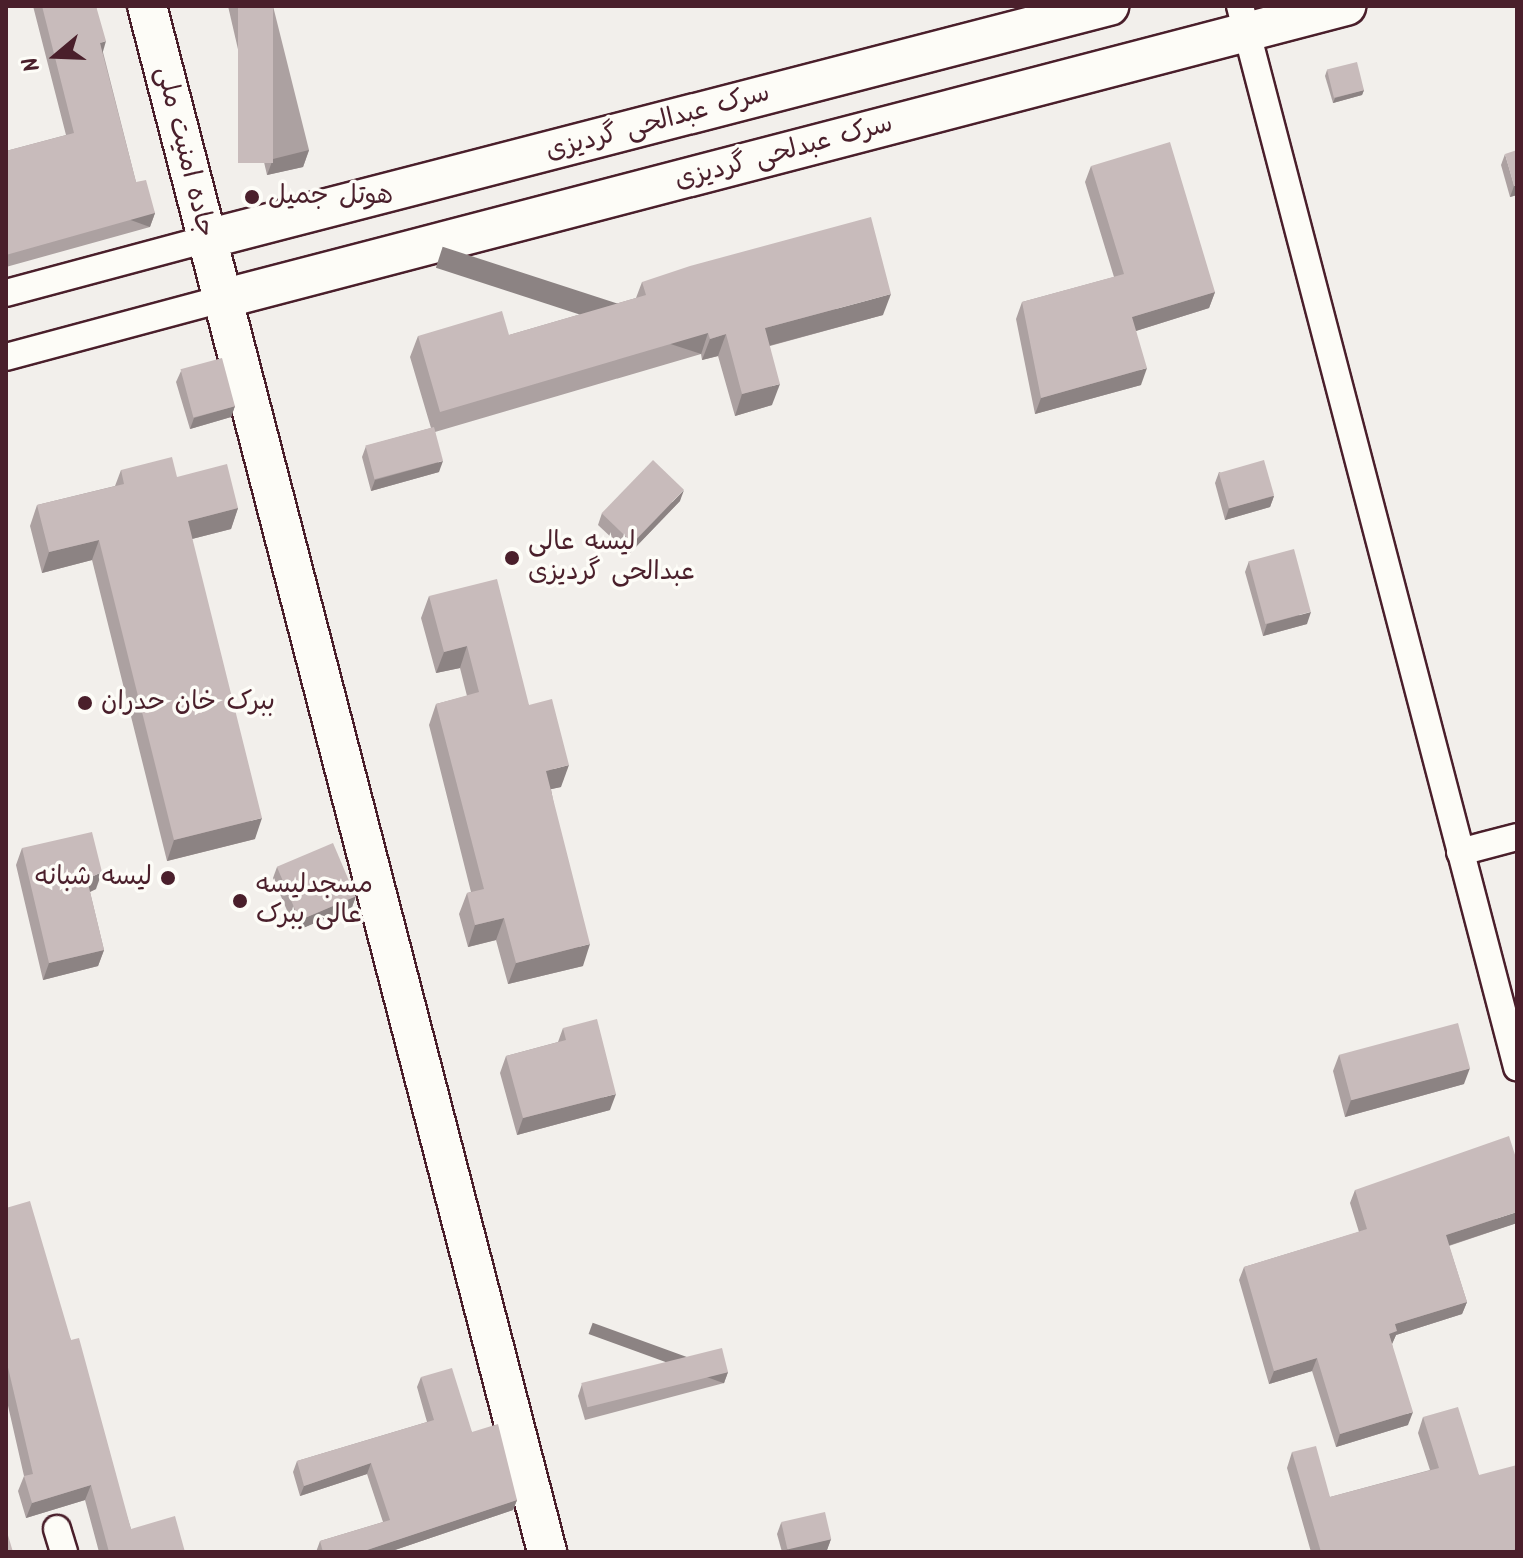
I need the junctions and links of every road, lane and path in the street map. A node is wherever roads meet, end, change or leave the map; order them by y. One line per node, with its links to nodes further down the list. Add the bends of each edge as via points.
1 (147, 6): 5 (main road, جاده امنیت ملی)
2 (1109, 6): 5 (main road, سرک عبدالحی گردیزی)
3 (1346, 6): 4 (main road, سرک عبدلحی گردیزی)
4 (1244, 19): 7 (main road, سرک عبدلحی گردیزی); 10 (street)
5 (207, 239): 6 (street); 7 (main road, جاده امنیت ملی)
6 (6, 293)
7 (222, 299): 8 (street); 12 (main road, جاده امنیت ملی)
8 (6, 357)
9 (1517, 837): 10 (street)
10 (1460, 852): 11 (street)
11 (1517, 1067)
12 (547, 1552)

